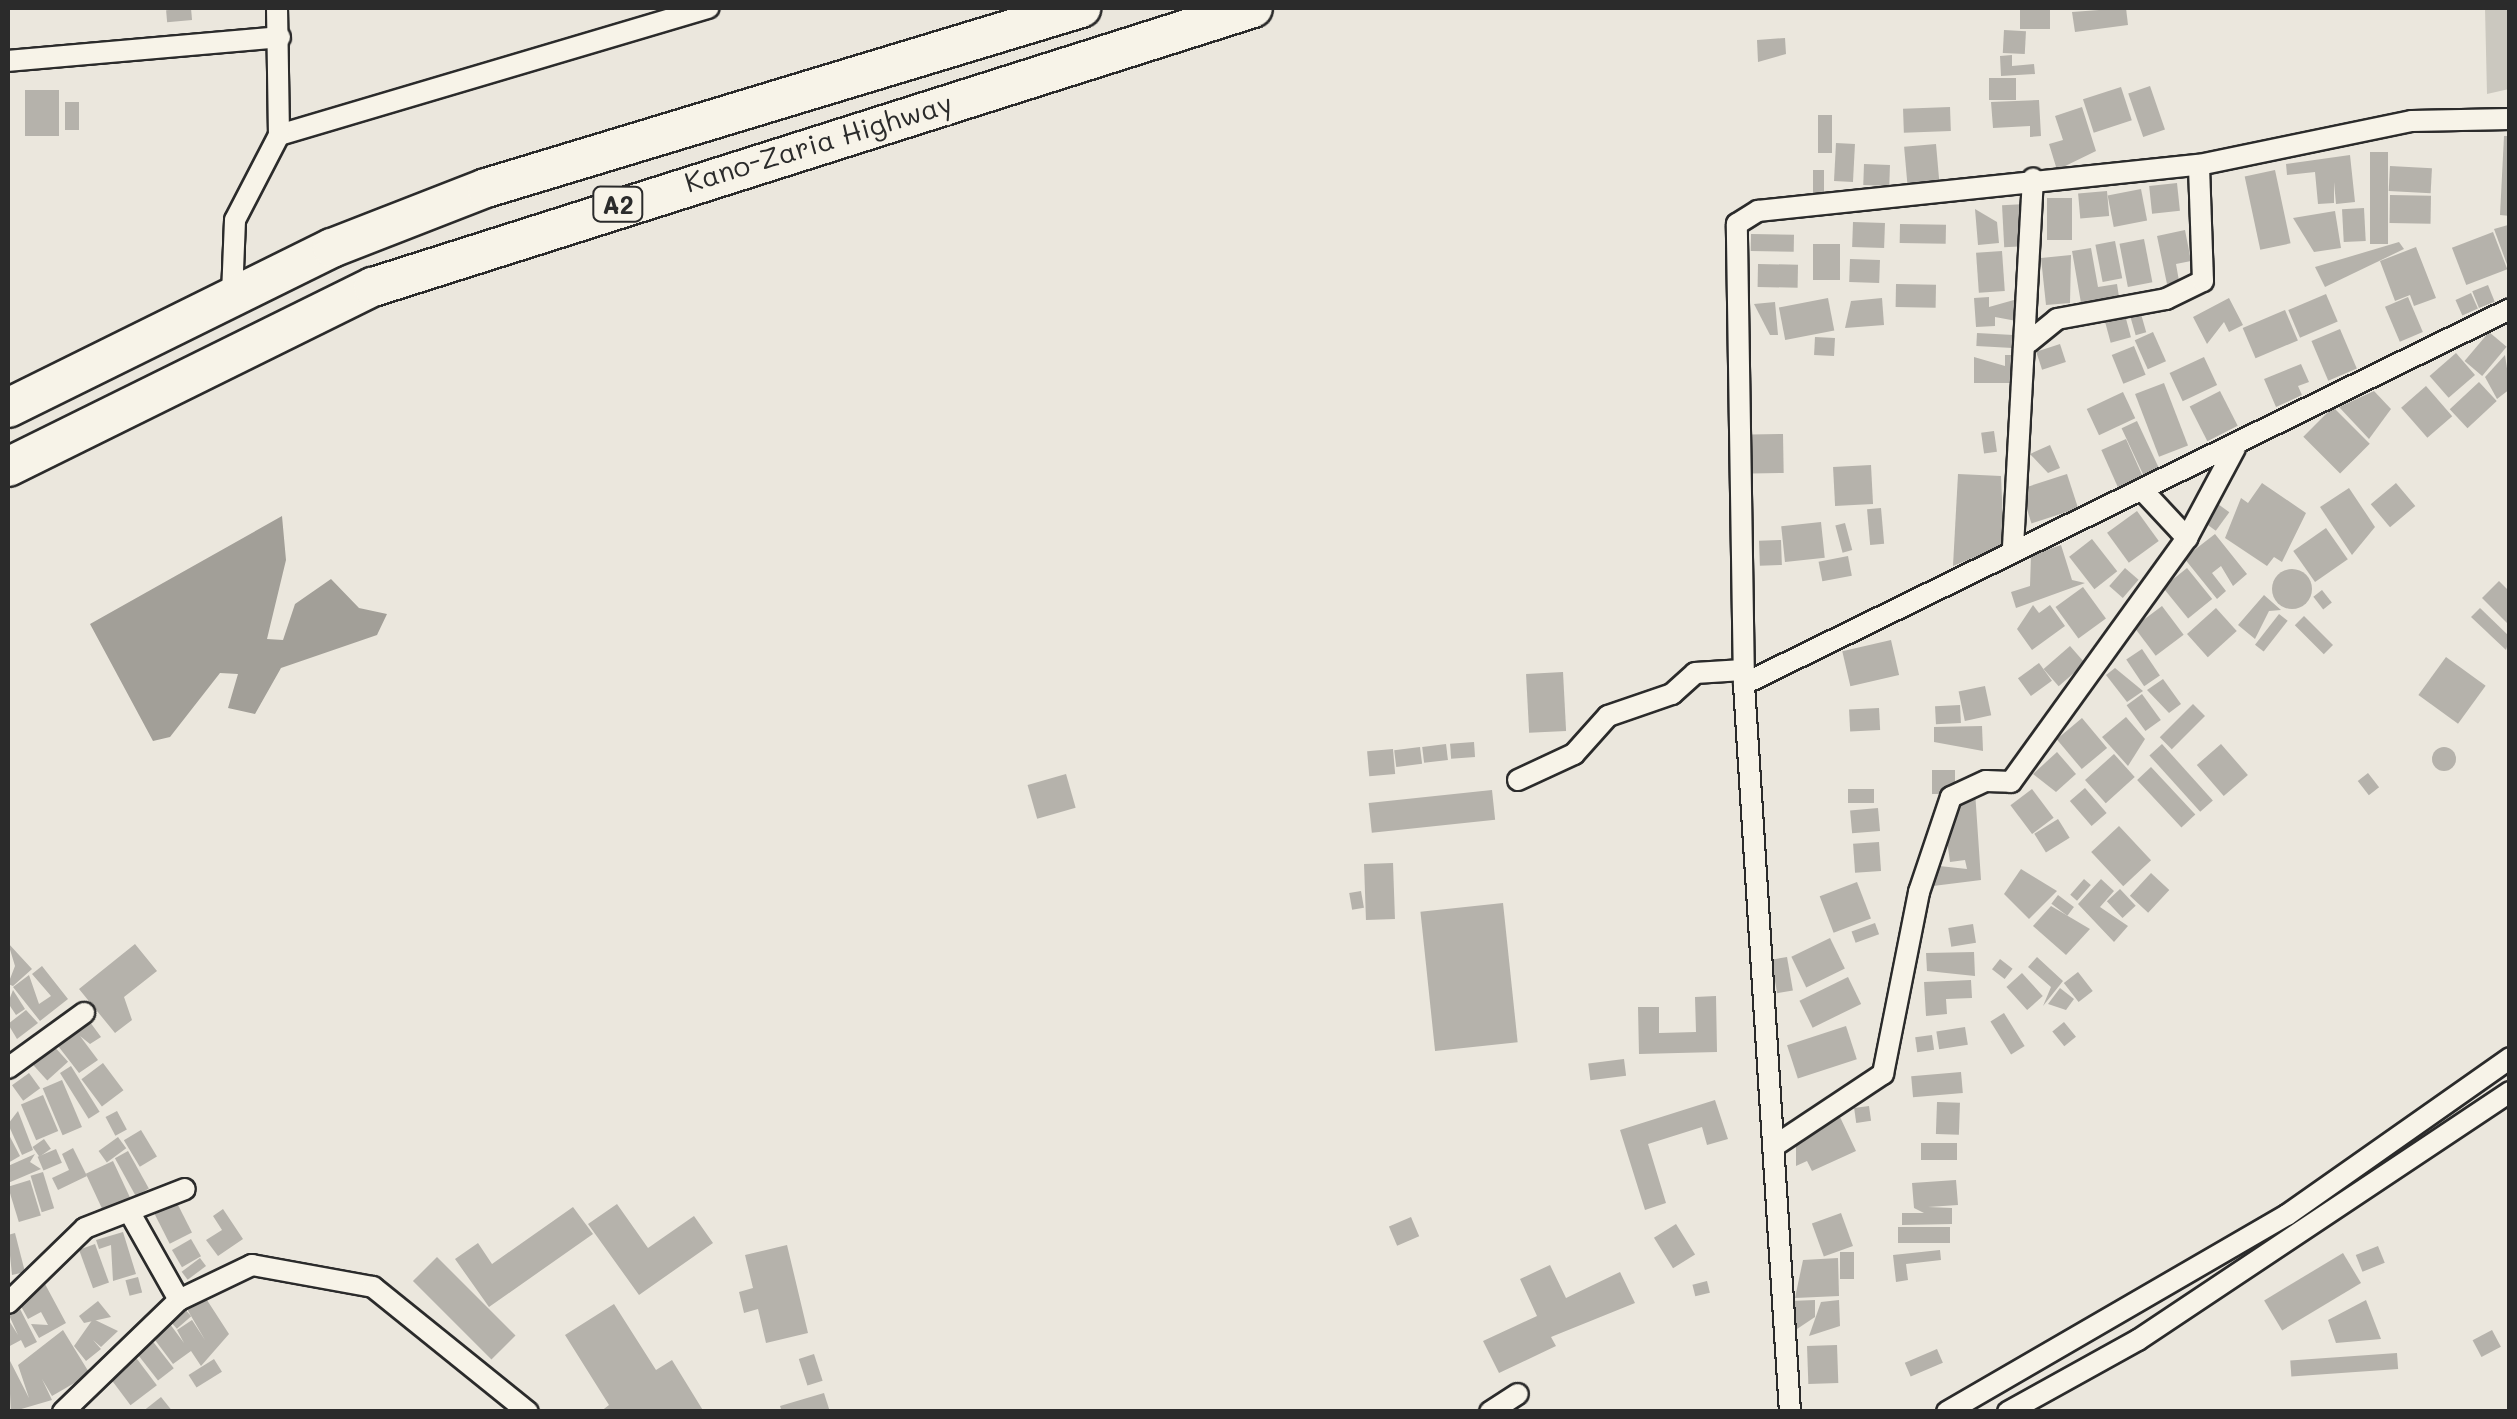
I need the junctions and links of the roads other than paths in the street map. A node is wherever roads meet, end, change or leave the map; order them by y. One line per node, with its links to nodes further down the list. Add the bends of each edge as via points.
1 (278, 8): 5 (street)
2 (709, 8): 8 (street)
3 (1081, 8): 11 (highway, Kano-Zaria Highway / A2, via 486,188)
4 (1254, 8): 16 (highway, Kano-Zaria Highway / A2, via 373,288)
5 (280, 37): 6 (street); 8 (street)
6 (8, 61)
7 (2510, 119): 9 (street, via 2412,121)
8 (278, 135): 11 (street, via 236,220)
9 (2199, 164): 10 (street); 13 (street, via 2203,281 2166,299 2057,319)
10 (2033, 179): 13 (street); 20 (street, via 1758,211 1737,224)
11 (232, 295): 14 (highway, Kano-Zaria Highway / A2)
12 (2510, 309): 15 (street)
13 (2029, 342): 19 (street)
14 (8, 408)
15 (2234, 448): 17 (street); 18 (street)
16 (8, 466)
17 (2145, 493): 18 (street); 19 (street)
18 (2187, 538): 26 (street, via 2011,782 1951,796 1919,892 1884,1074)
19 (2013, 547): 20 (street)
20 (1744, 677): 21 (street, via 1696,673 1672,694 1608,716 1552,769); 26 (street)
21 (1518, 780)
22 (84, 1014): 24 (street)
23 (2510, 1058): 36 (street, via 2287,1215)
24 (8, 1068)
25 (2510, 1092): 37 (street, via 2256,1265)
26 (1780, 1142): 35 (street)
27 (185, 1189): 28 (street)
28 (130, 1213): 29 (street); 30 (street, via 85,1228)
29 (179, 1300): 32 (street); 33 (street, via 252,1265 324,1272 373,1288)
30 (8, 1303)
31 (1518, 1394): 34 (street)
32 (62, 1412)
33 (528, 1412)
34 (1490, 1412)
35 (1790, 1412)
36 (1947, 1412)
37 (2008, 1412)

